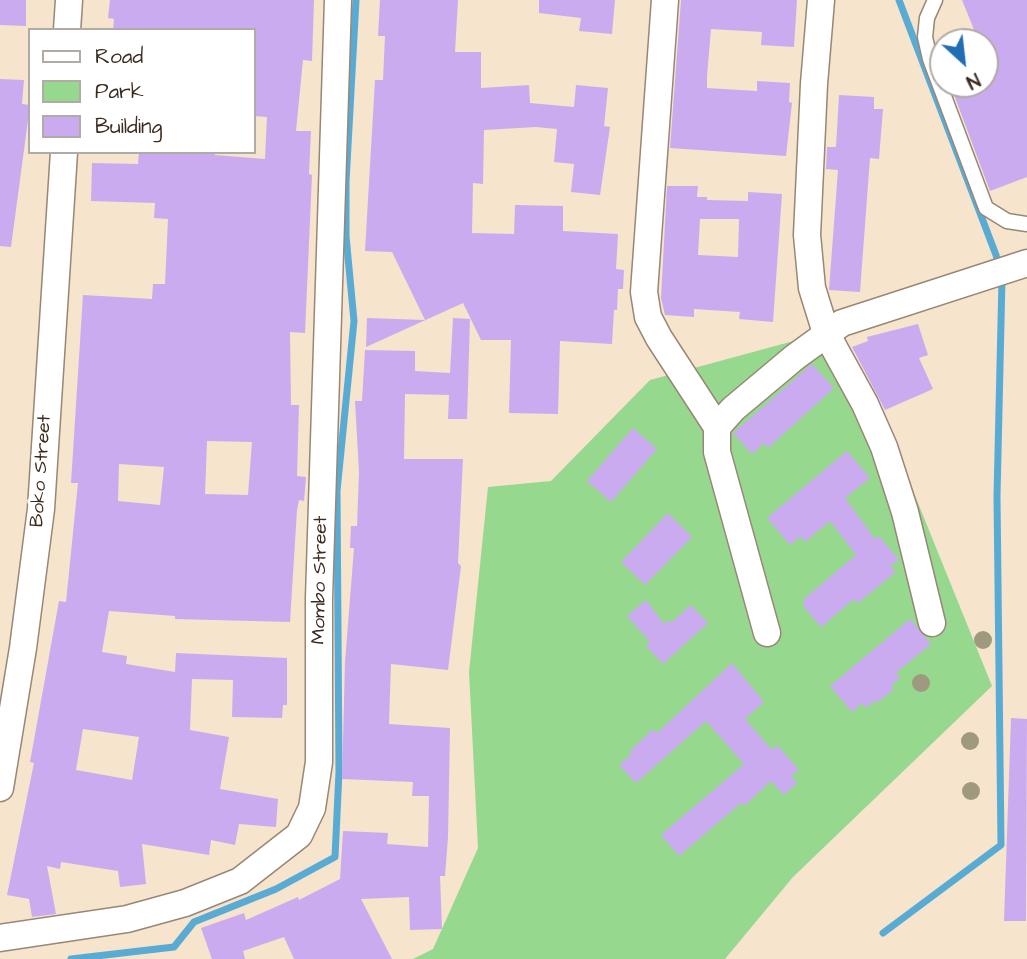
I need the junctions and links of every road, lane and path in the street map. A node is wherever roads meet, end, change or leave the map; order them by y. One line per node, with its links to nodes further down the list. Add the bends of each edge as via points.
1 (69, 0): 6 (street)
2 (338, 0): 15 (street, Mombo Street, via 319,598 319,762 312,808 299,835 240,881 127,919)
3 (665, 0): 11 (street, via 644,292 648,317 659,338)
4 (821, 0): 10 (street, via 807,235 811,288)
5 (935, 0): 8 (lane, via 925,37 930,59 986,208 1007,221)
6 (67, 28)
7 (64, 154): 14 (street, Boko Street, via 41,509)
8 (1027, 224)
9 (1022, 265): 10 (street, via 859,317)
10 (827, 334): 11 (street); 12 (street, via 884,447)
11 (717, 427): 13 (street, via 717,452)
12 (932, 623)
13 (767, 633)
14 (0, 788)
15 (0, 939)

